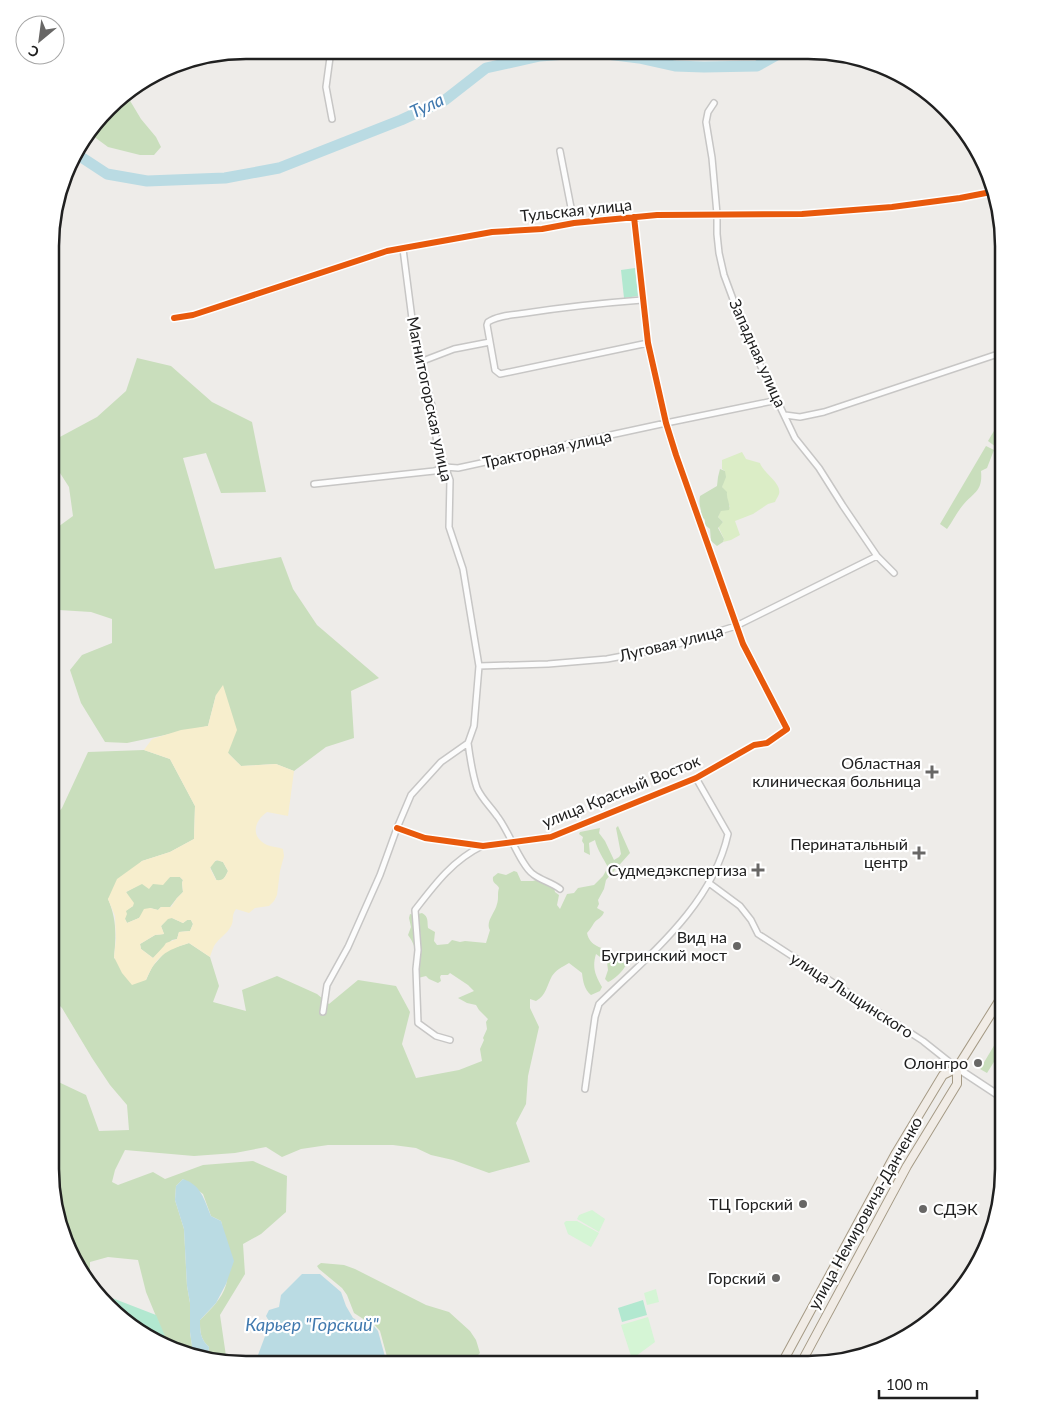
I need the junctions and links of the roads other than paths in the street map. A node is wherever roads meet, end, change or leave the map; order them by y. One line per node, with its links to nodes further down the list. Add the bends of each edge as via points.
1 (330, 59): 3 (street, via 326,87)
2 (714, 103): 6 (street, Западная улица, via 706,122)
3 (332, 119)
4 (560, 151): 8 (street)
5 (987, 193): 6 (street, Тульская улица, via 911,204 802,214)
6 (717, 214): 7 (street, Тульская улица); 16 (street, Западная улица, via 724,274 752,350)
7 (634, 217): 8 (street, Тульская улица); 10 (street)
8 (574, 223): 9 (street, Тульская улица, via 492,232)
9 (403, 249): 11 (street, Тульская улица, via 388,251 193,315); 15 (street, Магнитогорская улица)
10 (642, 300): 12 (street, via 496,318 487,325); 13 (street)
11 (174, 318)
12 (490, 342): 13 (street, via 496,370 500,374); 15 (street, via 454,349)
13 (648, 343): 18 (street)
14 (995, 355): 17 (street, via 824,412 800,417)
15 (420, 362): 19 (street, Магнитогорская улица)
16 (778, 400): 17 (street, Западная улица); 18 (street, Тракторная улица)
17 (785, 415): 21 (street, Западная улица, via 795,438 819,468)
18 (666, 423): 19 (street, Тракторная улица, via 458,468); 23 (street)
19 (445, 468): 20 (street, Тракторная улица); 24 (street, Магнитогорская улица, via 450,480 449,526 463,569)
20 (314, 484)
21 (877, 556): 22 (street, Западная улица); 23 (street, Луговая улица)
22 (894, 573)
23 (736, 626): 24 (street, Луговая улица, via 665,648 607,659); 26 (street, улица Красный Восток, via 787,729 767,743 754,745)
24 (478, 666): 25 (street, Магнитогорская улица, via 474,726)
25 (468, 743): 27 (street, via 424,779 411,795); 28 (street, via 478,789)
26 (696, 778): 28 (street, улица Красный Восток, via 551,837); 30 (street, via 728,834 724,854)
27 (397, 828): 29 (street, улица Красный Восток, via 425,838); 33 (street, via 348,947 327,985)
28 (513, 842): 29 (street, улица Красный Восток); 31 (street, via 532,874)
29 (483, 846): 34 (street, via 467,853 448,869 416,910 418,1023 436,1036)
30 (709, 883): 35 (street, улица Лыщинского, via 740,906 758,934 923,1041); 36 (street, via 678,926 599,1004)
31 (560, 889)
32 (995, 1007): 35 (main road, улица Немировича-Данченко)
33 (323, 1012)
34 (450, 1040)
35 (957, 1068): 37 (street, улица Лыщинского); 38 (main road, улица Немировича-Данченко, via 943,1075 896,1153); 39 (main road, улица Немировича-Данченко, via 957,1084 902,1174)
36 (585, 1089)
37 (995, 1093)
38 (786, 1356)
39 (805, 1356)

